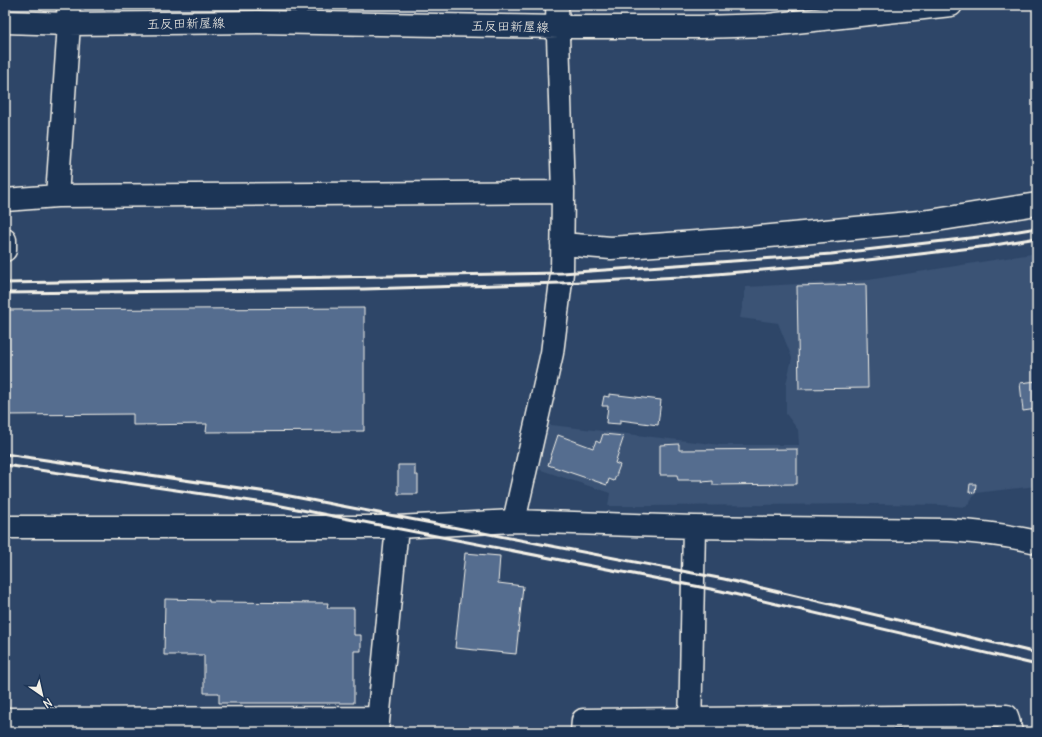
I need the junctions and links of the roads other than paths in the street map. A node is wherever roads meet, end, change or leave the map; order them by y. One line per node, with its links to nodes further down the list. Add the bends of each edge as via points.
1 (557, 5): 6 (street)
2 (951, 5): 6 (street, 五反田新屋線, via 768,25)
3 (259, 13): 4 (street, 五反田新屋線); 6 (street, 五反田新屋線)
4 (68, 15): 5 (street, 五反田新屋線); 8 (street)
5 (5, 22)
6 (559, 27): 7 (street)
7 (563, 192): 8 (street); 12 (street)
8 (57, 196): 9 (street)
9 (5, 200)
10 (1037, 204): 12 (street, via 930,221 739,239 611,248)
11 (5, 240): 13 (street)
12 (562, 244): 14 (street, via 562,273 552,353)
13 (5, 250)
14 (514, 521): 16 (street); 17 (street)
15 (5, 527): 16 (street)
16 (397, 527): 20 (street)
17 (694, 527): 18 (street, via 949,530 996,534); 21 (street)
18 (1037, 542)
19 (5, 719): 20 (street)
20 (378, 725)
21 (689, 725): 22 (street, via 582,720); 23 (street, via 1007,716)
22 (582, 732)
23 (1011, 732)

